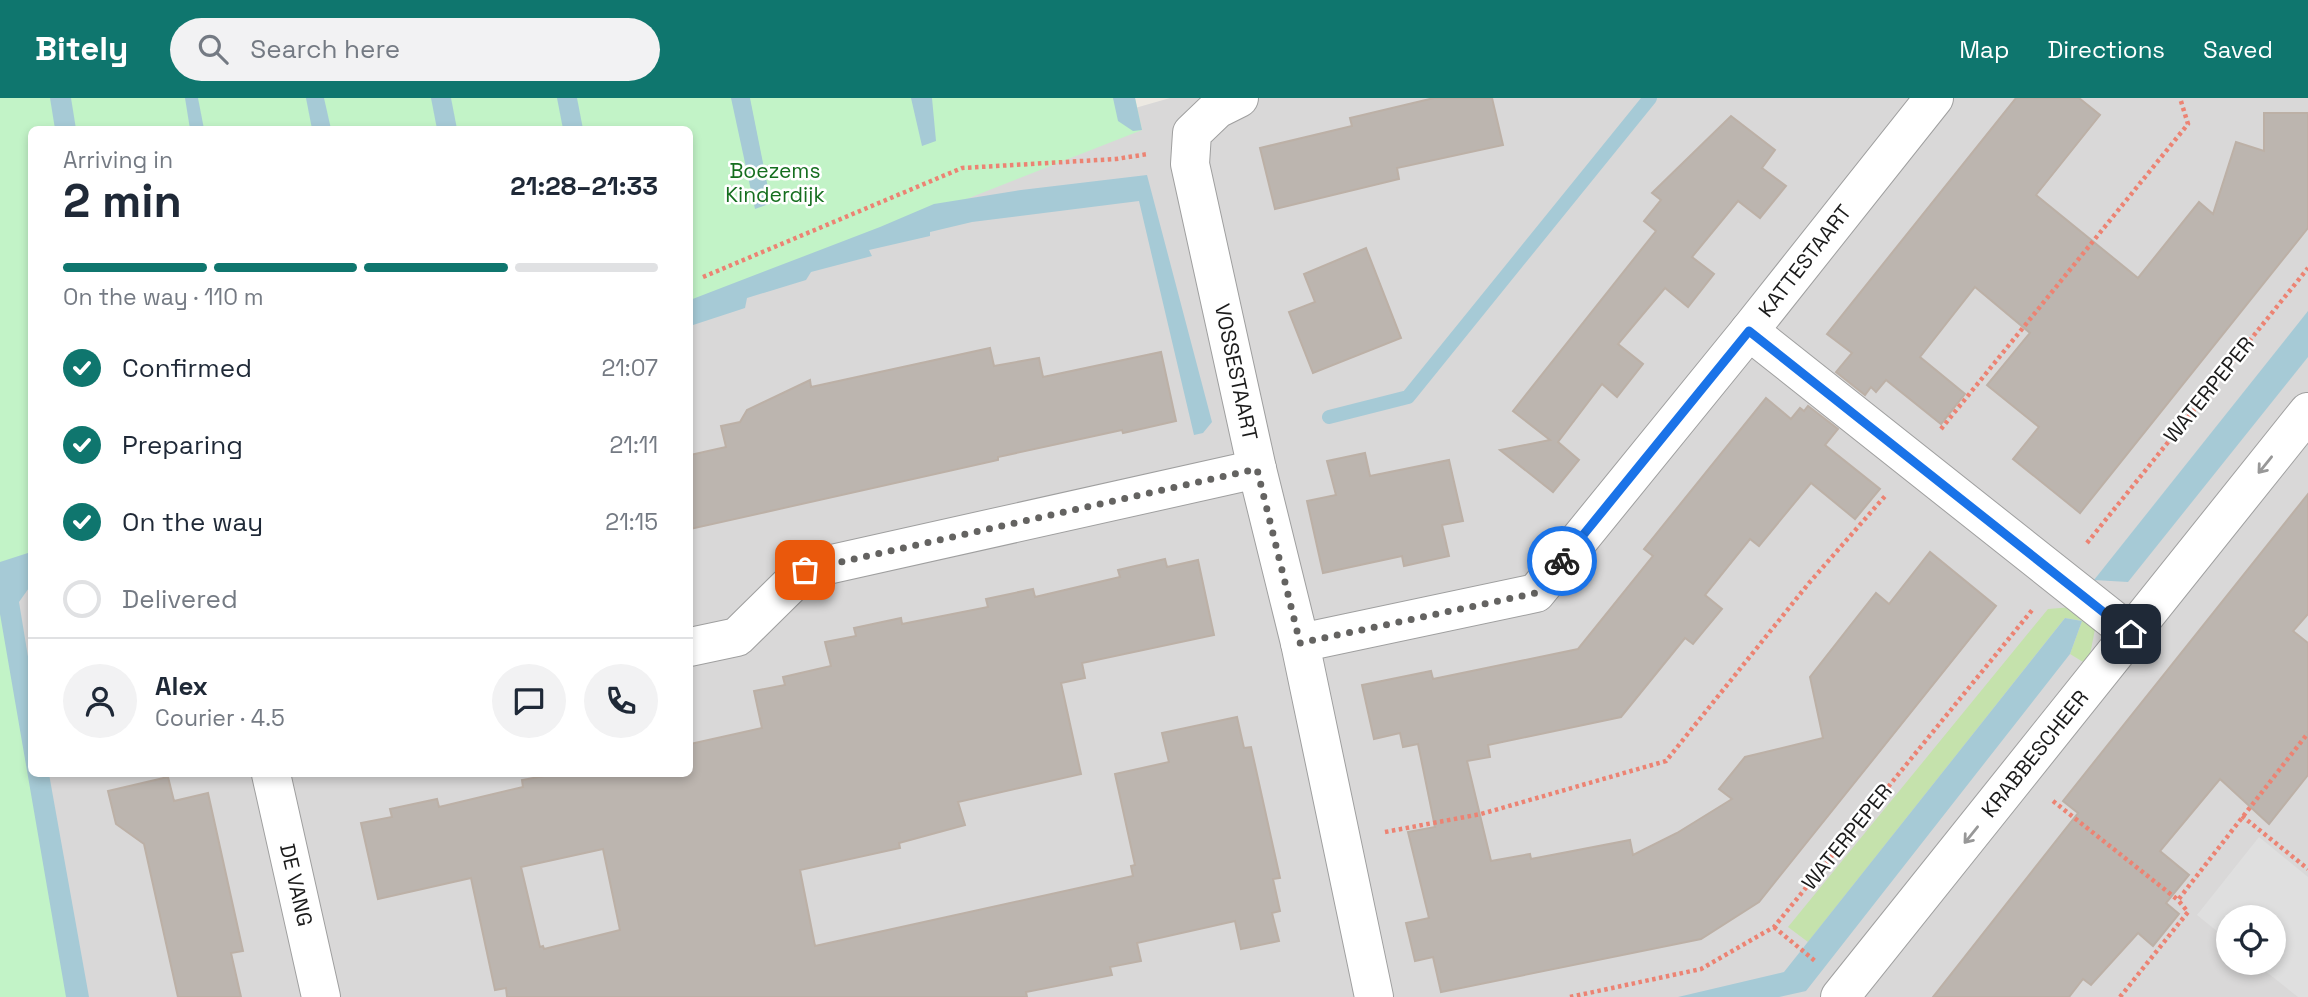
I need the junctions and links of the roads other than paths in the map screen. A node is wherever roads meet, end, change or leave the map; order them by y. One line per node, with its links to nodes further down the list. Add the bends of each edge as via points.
1 (1239, 98): 5 (street, VOSSESTAART, via 1217,109 1192,133 1190,164)
2 (1934, 98): 3 (street, KATTESTAART)
3 (1749, 331): 6 (street); 7 (street, KATTESTAART, via 1536,593)
4 (2308, 412): 6 (street, KRABBESCHEER, one-way to 6)
5 (1257, 469): 7 (street, VOSSESTAART); 8 (street, via 805,570 737,637)
6 (2131, 634): 12 (street, KRABBESCHEER, one-way to 12)
7 (1300, 643): 10 (street, VOSSESTAART)
8 (693, 647)
9 (272, 777): 11 (street, DE VANG)
10 (1366, 995)
11 (321, 997)
12 (1840, 997)

